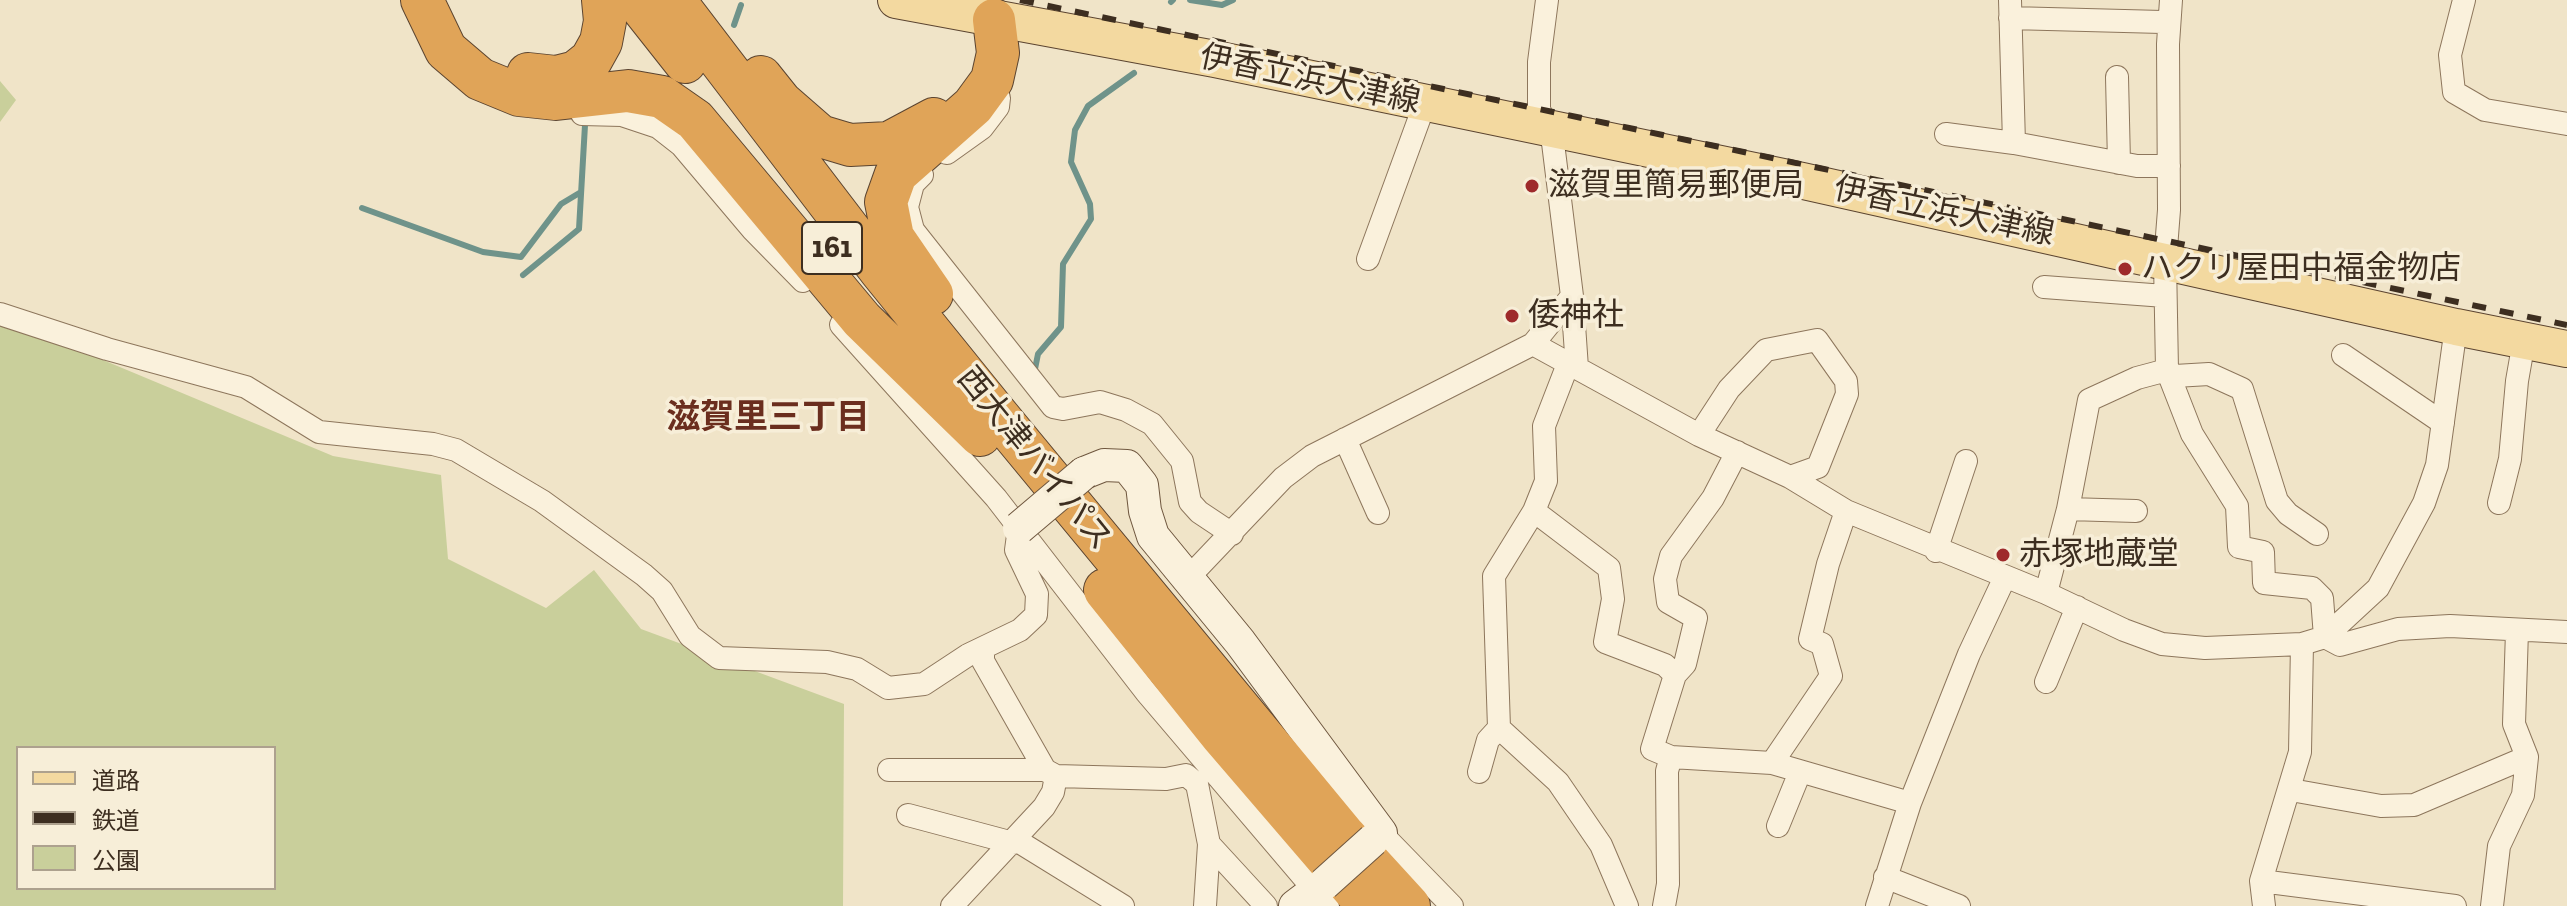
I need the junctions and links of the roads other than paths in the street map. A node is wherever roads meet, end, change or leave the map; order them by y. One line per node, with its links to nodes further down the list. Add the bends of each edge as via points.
1 (406, 0): 50 (street, via 420,39 442,66 494,103 526,114 622,115 658,127 681,145)
2 (422, 0): 38 (highway, via 446,50 480,79 519,95 544,98 628,91 662,97 695,120 862,320)
3 (442, 0): 4 (highway, via 464,36 485,55 534,76 556,77 576,72 591,60 601,42)
4 (603, 0)
5 (636, 0): 38 (highway, 西大津バイパス / 161)
6 (674, 0): 65 (highway, 西大津バイパス / 161, via 880,270)
7 (695, 0): 15 (highway, via 781,102 820,136 850,145 889,143 937,117 967,80 977,47)
8 (896, 0): 15 (main road, 伊香立浜大津線)
9 (1547, 0): 19 (street, via 1539,62)
10 (2171, 0): 23 (street)
11 (2464, 0): 18 (street, via 2449,68 2454,92 2485,110)
12 (2010, 9): 13 (street); 21 (street)
13 (2087, 9): 14 (street)
14 (2162, 22)
15 (996, 37): 17 (main road, 伊香立浜大津線, via 1215,59); 51 (street, via 998,107 982,128 936,160 913,184 907,207 913,230 1053,407 1100,402 1152,424 1182,461 1190,502); 65 (highway, via 992,80 973,106 896,174 886,202 893,237 918,276 1212,648)
16 (2117, 77): 22 (street)
17 (1425, 103): 19 (main road, 伊香立浜大津線); 24 (street)
18 (2567, 124)
19 (1544, 128): 25 (main road, 伊香立浜大津線); 27 (street, via 1553,143)
20 (1946, 134): 21 (street)
21 (2014, 143): 22 (street)
22 (2119, 163): 23 (street)
23 (2169, 166): 25 (street)
24 (1368, 259)
25 (2165, 261): 28 (street); 30 (main road, 伊香立浜大津線)
26 (2044, 287): 28 (street)
27 (1572, 296): 32 (street); 35 (street)
28 (2165, 296): 36 (street)
29 (0, 314): 62 (street, via 246,387 319,432 456,450 542,501 644,575 662,591 690,636 719,658 827,662 857,669 888,688 912,688)
30 (2456, 327): 31 (main road, 伊香立浜大津線); 37 (street)
31 (2524, 341): 33 (main road, 伊香立浜大津線); 44 (street, via 2510,459)
32 (1533, 344): 35 (street); 40 (street)
33 (2567, 349)
34 (2343, 355): 37 (street)
35 (1572, 366): 39 (street); 46 (street, via 1544,426 1546,481)
36 (2167, 370): 45 (street, via 2089,400); 52 (street, via 2175,376 2209,374 2242,389 2277,501); 60 (street, via 2192,434 2237,506 2239,547 2263,552 2264,583 2312,588 2322,598)
37 (2443, 423): 60 (street, via 2424,503 2378,588)
38 (980, 435): 90 (highway, 西大津バイパス / 161, via 1222,736)
39 (1699, 435): 41 (street); 43 (street, via 1729,389 1766,350 1817,340 1846,381 1847,394 1818,467)
40 (1345, 439): 49 (street); 51 (street, via 1283,478)
41 (1737, 452): 43 (street); 63 (street, via 1713,498 1671,556 1665,579 1668,602 1696,618 1685,664)
42 (1966, 461): 53 (street)
43 (1790, 477): 47 (street)
44 (2499, 503)
45 (2068, 509): 48 (street); 56 (street)
46 (1534, 511): 63 (street, via 1609,568 1613,599 1605,642 1665,665); 66 (street, via 1494,576)
47 (1846, 511): 53 (street); 70 (street, via 1810,639 1822,644 1831,676)
48 (2136, 511)
49 (1378, 513)
50 (1019, 528): 55 (street, bridge, via 1084,473 1104,465 1127,466 1142,485 1153,536); 62 (street, via 1016,550 1037,594 1036,615); 67 (street)
51 (1232, 534): 55 (street)
52 (2317, 534)
53 (1936, 551): 54 (street)
54 (2005, 577): 56 (street); 77 (street)
55 (1187, 579): 80 (street, via 1240,642)
56 (2046, 593): 57 (street)
57 (2077, 607): 61 (street, via 2162,644); 64 (street)
58 (2517, 631): 59 (street); 60 (street, via 2398,629 2340,645); 69 (street, via 2514,724)
59 (2567, 632)
60 (2325, 637): 61 (street)
61 (2302, 644): 76 (street, via 2300,752)
62 (983, 650): 74 (street, via 983,661)
63 (1675, 675): 68 (street, via 1652,749)
64 (2046, 682)
65 (1250, 720): 91 (highway, 西大津バイパス / 161)
66 (1499, 728): 72 (street, via 1488,740); 93 (street, via 1558,782 1601,845)
67 (1180, 733): 75 (street); 85 (street)
68 (1671, 757): 70 (street); 94 (street)
69 (2527, 757): 76 (street, via 2414,805 2381,806); 99 (street, via 2523,795 2499,846)
70 (1772, 763): 73 (street)
71 (889, 770): 74 (street)
72 (1479, 772)
73 (1800, 772): 77 (street); 79 (street)
74 (1050, 773): 75 (street, via 1166,779); 81 (street, via 1049,799)
75 (1186, 775): 82 (street, via 1197,784)
76 (2291, 790): 84 (street)
77 (1910, 803): 83 (street)
78 (908, 815): 81 (street)
79 (1778, 826)
80 (1377, 837): 85 (street, bridge); 92 (street)
81 (1014, 842): 86 (street); 87 (street)
82 (1209, 844): 88 (street); 89 (street)
83 (1885, 877): 95 (street); 96 (street)
84 (2261, 881): 97 (street); 98 (street)
85 (1316, 897)
86 (957, 904)
87 (1123, 906)
88 (1205, 906)
89 (1266, 906)
90 (1368, 906)
91 (1409, 906)
92 (1452, 906)
93 (1627, 906)
94 (1664, 906)
95 (1877, 906)
96 (1959, 906)
97 (2264, 906)
98 (2455, 906)
99 (2492, 906)

